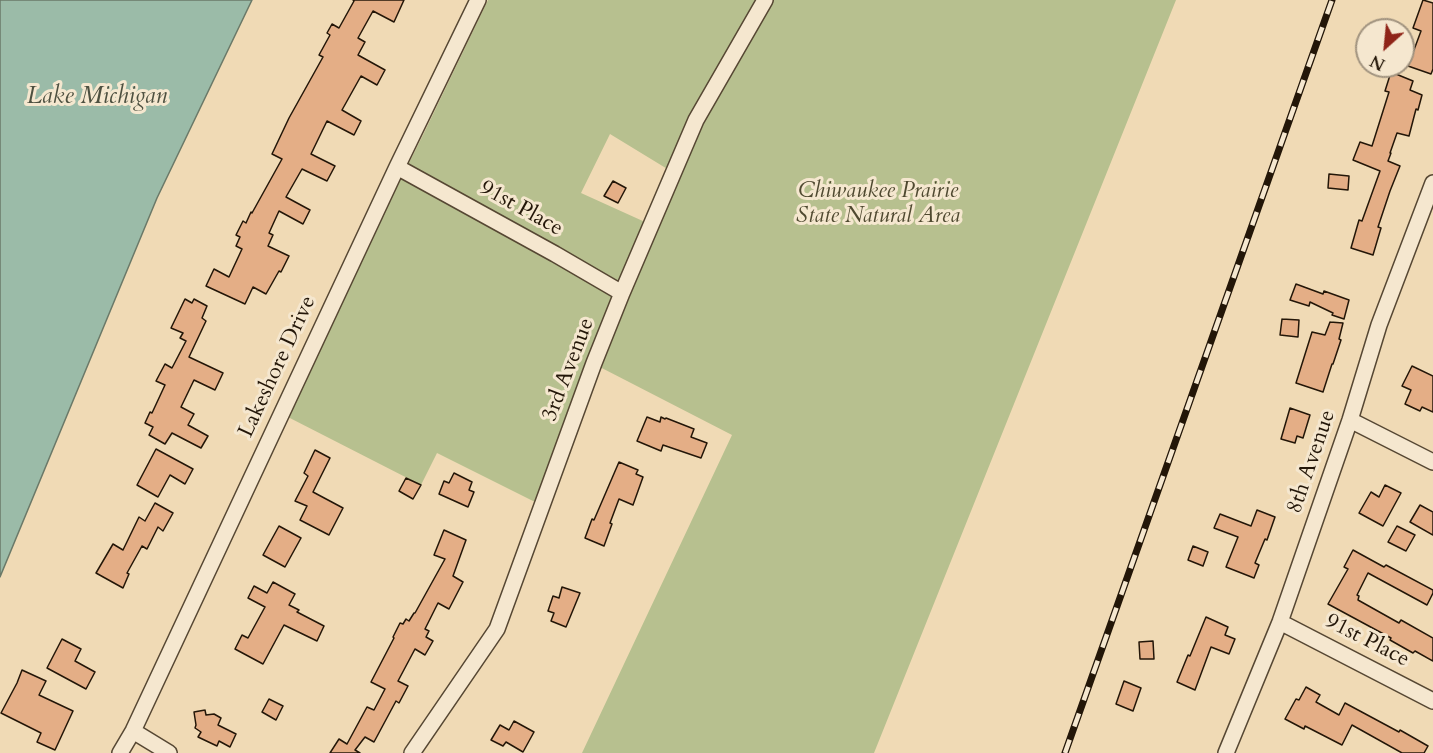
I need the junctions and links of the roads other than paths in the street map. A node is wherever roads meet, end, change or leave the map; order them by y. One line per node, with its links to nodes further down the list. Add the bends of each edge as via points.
1 (478, 0): 3 (street, Lakeshore Drive)
2 (765, 0): 6 (street, 3rd Avenue, via 696,120)
3 (397, 167): 6 (street, 91st Place); 11 (street, Lakeshore Drive)
4 (1433, 183): 5 (street, 8th Avenue)
5 (1426, 224): 7 (street, 8th Avenue, via 1379,325)
6 (622, 293): 14 (street, 3rd Avenue, via 497,629)
7 (1350, 420): 8 (street); 9 (street, 8th Avenue)
8 (1433, 462)
9 (1280, 622): 10 (street, 91st Place); 15 (street, 8th Avenue)
10 (1433, 701)
11 (133, 731): 12 (street, Lakeshore Drive); 13 (street)
12 (120, 753)
13 (170, 753)
14 (412, 753)
15 (1226, 753)

